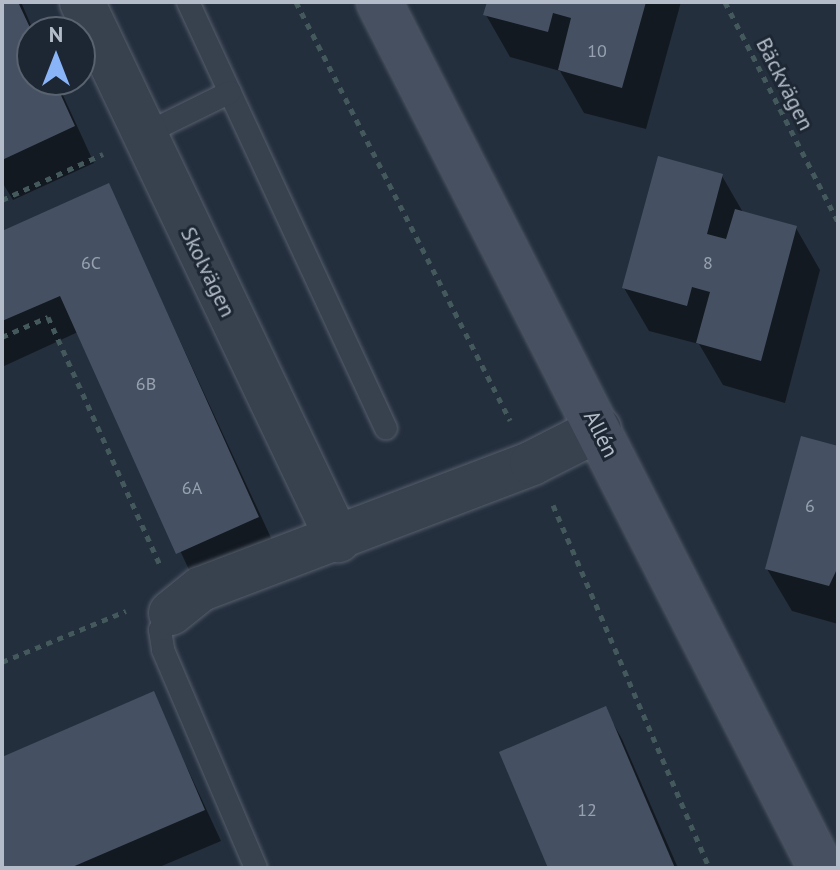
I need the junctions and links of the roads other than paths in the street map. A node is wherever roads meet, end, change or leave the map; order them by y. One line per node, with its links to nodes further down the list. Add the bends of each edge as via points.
1 (82, 2): 5 (street, Skolvägen)
2 (188, 2): 4 (lane)
3 (379, 2): 7 (street, Allén)
4 (230, 92): 5 (lane); 6 (lane)
5 (143, 135): 8 (street, Skolvägen)
6 (386, 428)
7 (599, 429): 8 (street, via 532,463); 11 (street, Allén)
8 (338, 540): 9 (street)
9 (164, 606): 10 (lane, via 163,650)
10 (256, 868)
11 (821, 868)

